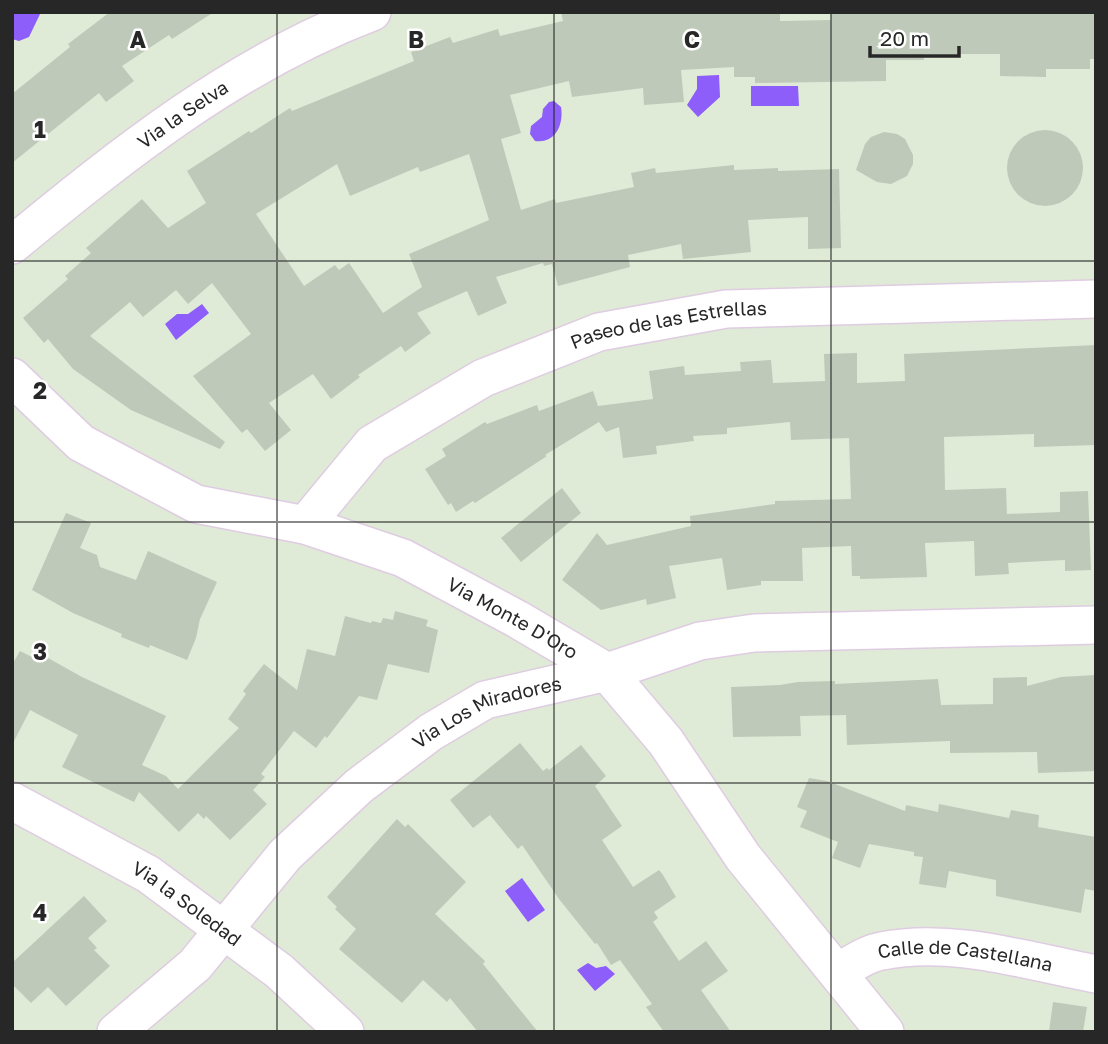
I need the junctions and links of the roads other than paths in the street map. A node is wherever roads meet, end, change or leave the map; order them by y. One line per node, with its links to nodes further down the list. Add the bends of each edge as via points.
1 (372, 12): 2 (street, Via la Selva, via 230,81 109,165)
2 (12, 245)
3 (1096, 299): 5 (street, Paseo de las Estrellas, via 726,309 599,332 483,378 372,443)
4 (12, 377): 5 (street, Via Monte D'Oro, via 81,443 196,504)
5 (305, 525): 7 (street, Via Monte D'Oro, via 403,558)
6 (1096, 625): 7 (street, Via Los Miradores, via 754,633 701,641)
7 (607, 672): 9 (street, Via Los Miradores, via 485,700 431,732 359,786 285,855); 10 (street, Via Monte D'Oro, via 667,742 743,857)
8 (12, 801): 9 (street, Via la Soledad, via 148,874)
9 (225, 930): 12 (street, Via Los Miradores, via 195,965); 13 (street, Via la Soledad, via 279,971)
10 (838, 972): 11 (street, Calle de Castellana, via 879,951 923,947 980,951); 14 (street, Via Monte D'Oro)
11 (1096, 974)
12 (116, 1032)
13 (345, 1032)
14 (885, 1032)

